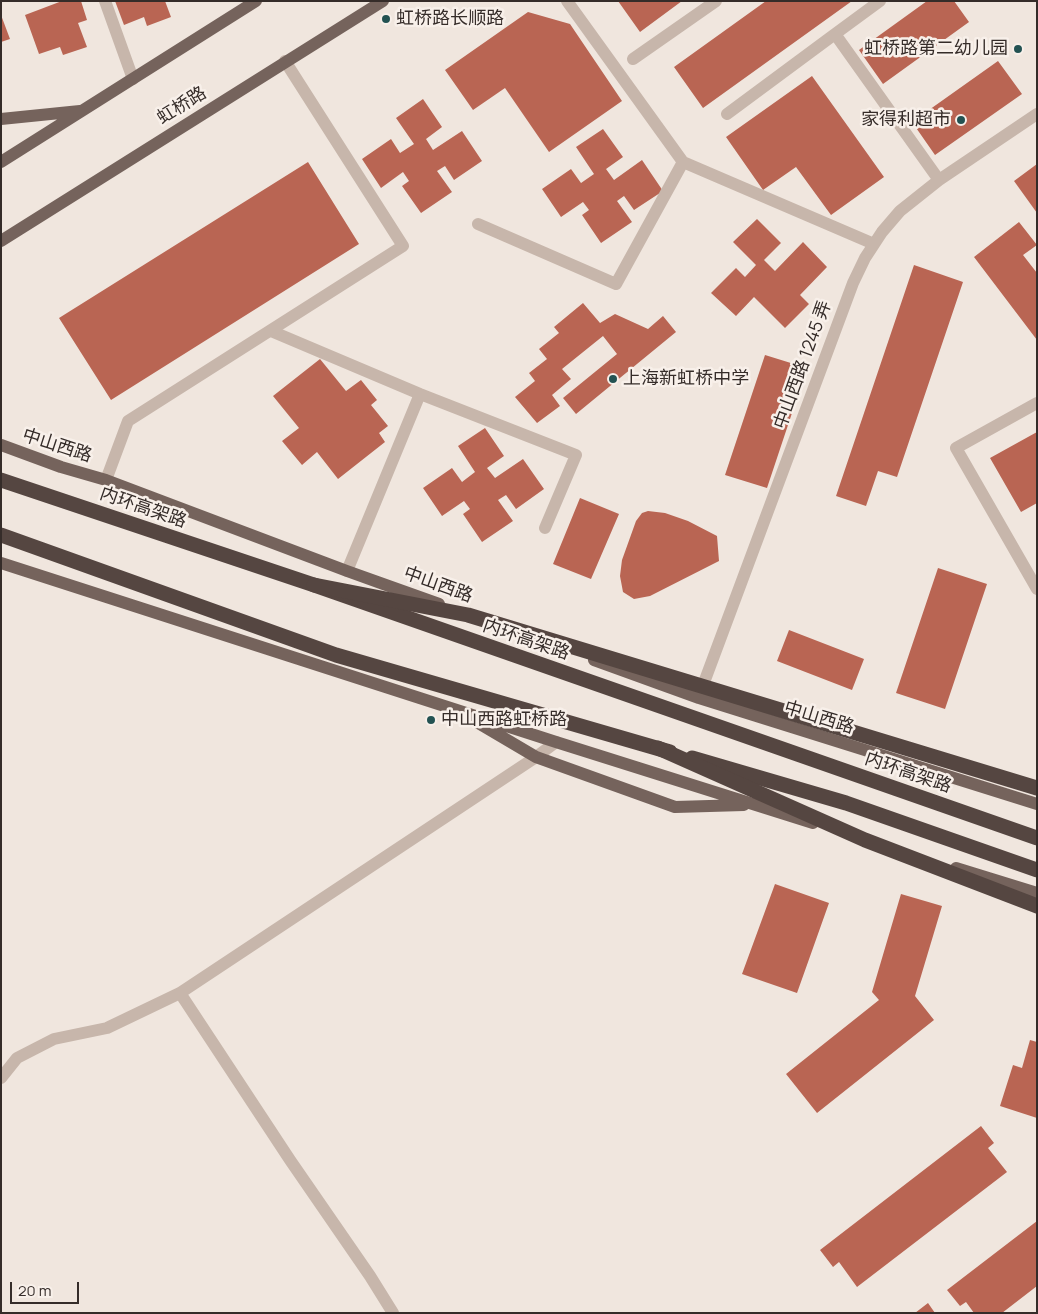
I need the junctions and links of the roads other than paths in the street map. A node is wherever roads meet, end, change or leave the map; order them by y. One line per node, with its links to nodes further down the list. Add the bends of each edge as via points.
1 (105, 1): 10 (street)
2 (256, 1): 10 (main road)
3 (383, 1): 9 (main road, 虹桥路)
4 (566, 1): 16 (street)
5 (716, 1): 8 (street)
6 (880, 1): 7 (street)
7 (834, 34): 12 (street); 17 (street)
8 (633, 59)
9 (285, 61): 19 (main road, 虹桥路); 21 (street, via 403,246)
10 (133, 79): 11 (main road)
11 (83, 111): 14 (main road); 15 (main road)
12 (727, 114)
13 (1037, 114): 17 (street, 中山西路 1245 弄)
14 (1, 120)
15 (1, 162)
16 (683, 162): 18 (street, via 616,284); 20 (street)
17 (940, 180): 20 (street, 中山西路 1245 弄, via 900,211)
18 (478, 224)
19 (1, 241)
20 (874, 244): 33 (street, 中山西路 1245 弄, via 852,283)
21 (271, 331): 22 (street); 26 (street, via 128,420)
22 (420, 394): 27 (street, via 576,455); 30 (street)
23 (1037, 403): 32 (street, via 956,448)
24 (1, 445): 26 (main road, 中山西路)
25 (1, 480): 31 (highway, 内环高架路)
26 (106, 480): 30 (main road, 中山西路)
27 (545, 528)
28 (1, 535): 36 (highway, via 336,655)
29 (1, 563): 34 (main road)
30 (348, 571): 33 (main road, 中山西路)
31 (314, 585): 38 (highway, bridge, via 468,615); 41 (highway, 内环高架路, bridge)
32 (1037, 589)
33 (699, 698): 40 (main road, 中山西路)
34 (453, 709): 35 (main road); 37 (main road)
35 (556, 742): 37 (street); 39 (main road)
36 (658, 748): 42 (highway, bridge, via 846,803); 44 (highway, bridge, via 865,840)
37 (536, 757): 39 (main road, via 675,807); 45 (street)
38 (1037, 788)
39 (754, 804): 43 (main road)
40 (1037, 804)
41 (1037, 838)
42 (1037, 870)
43 (1037, 894)
44 (1037, 906)
45 (180, 993): 46 (street, via 107,1028 54,1039 17,1058); 47 (street)
46 (1, 1078)
47 (393, 1313)

